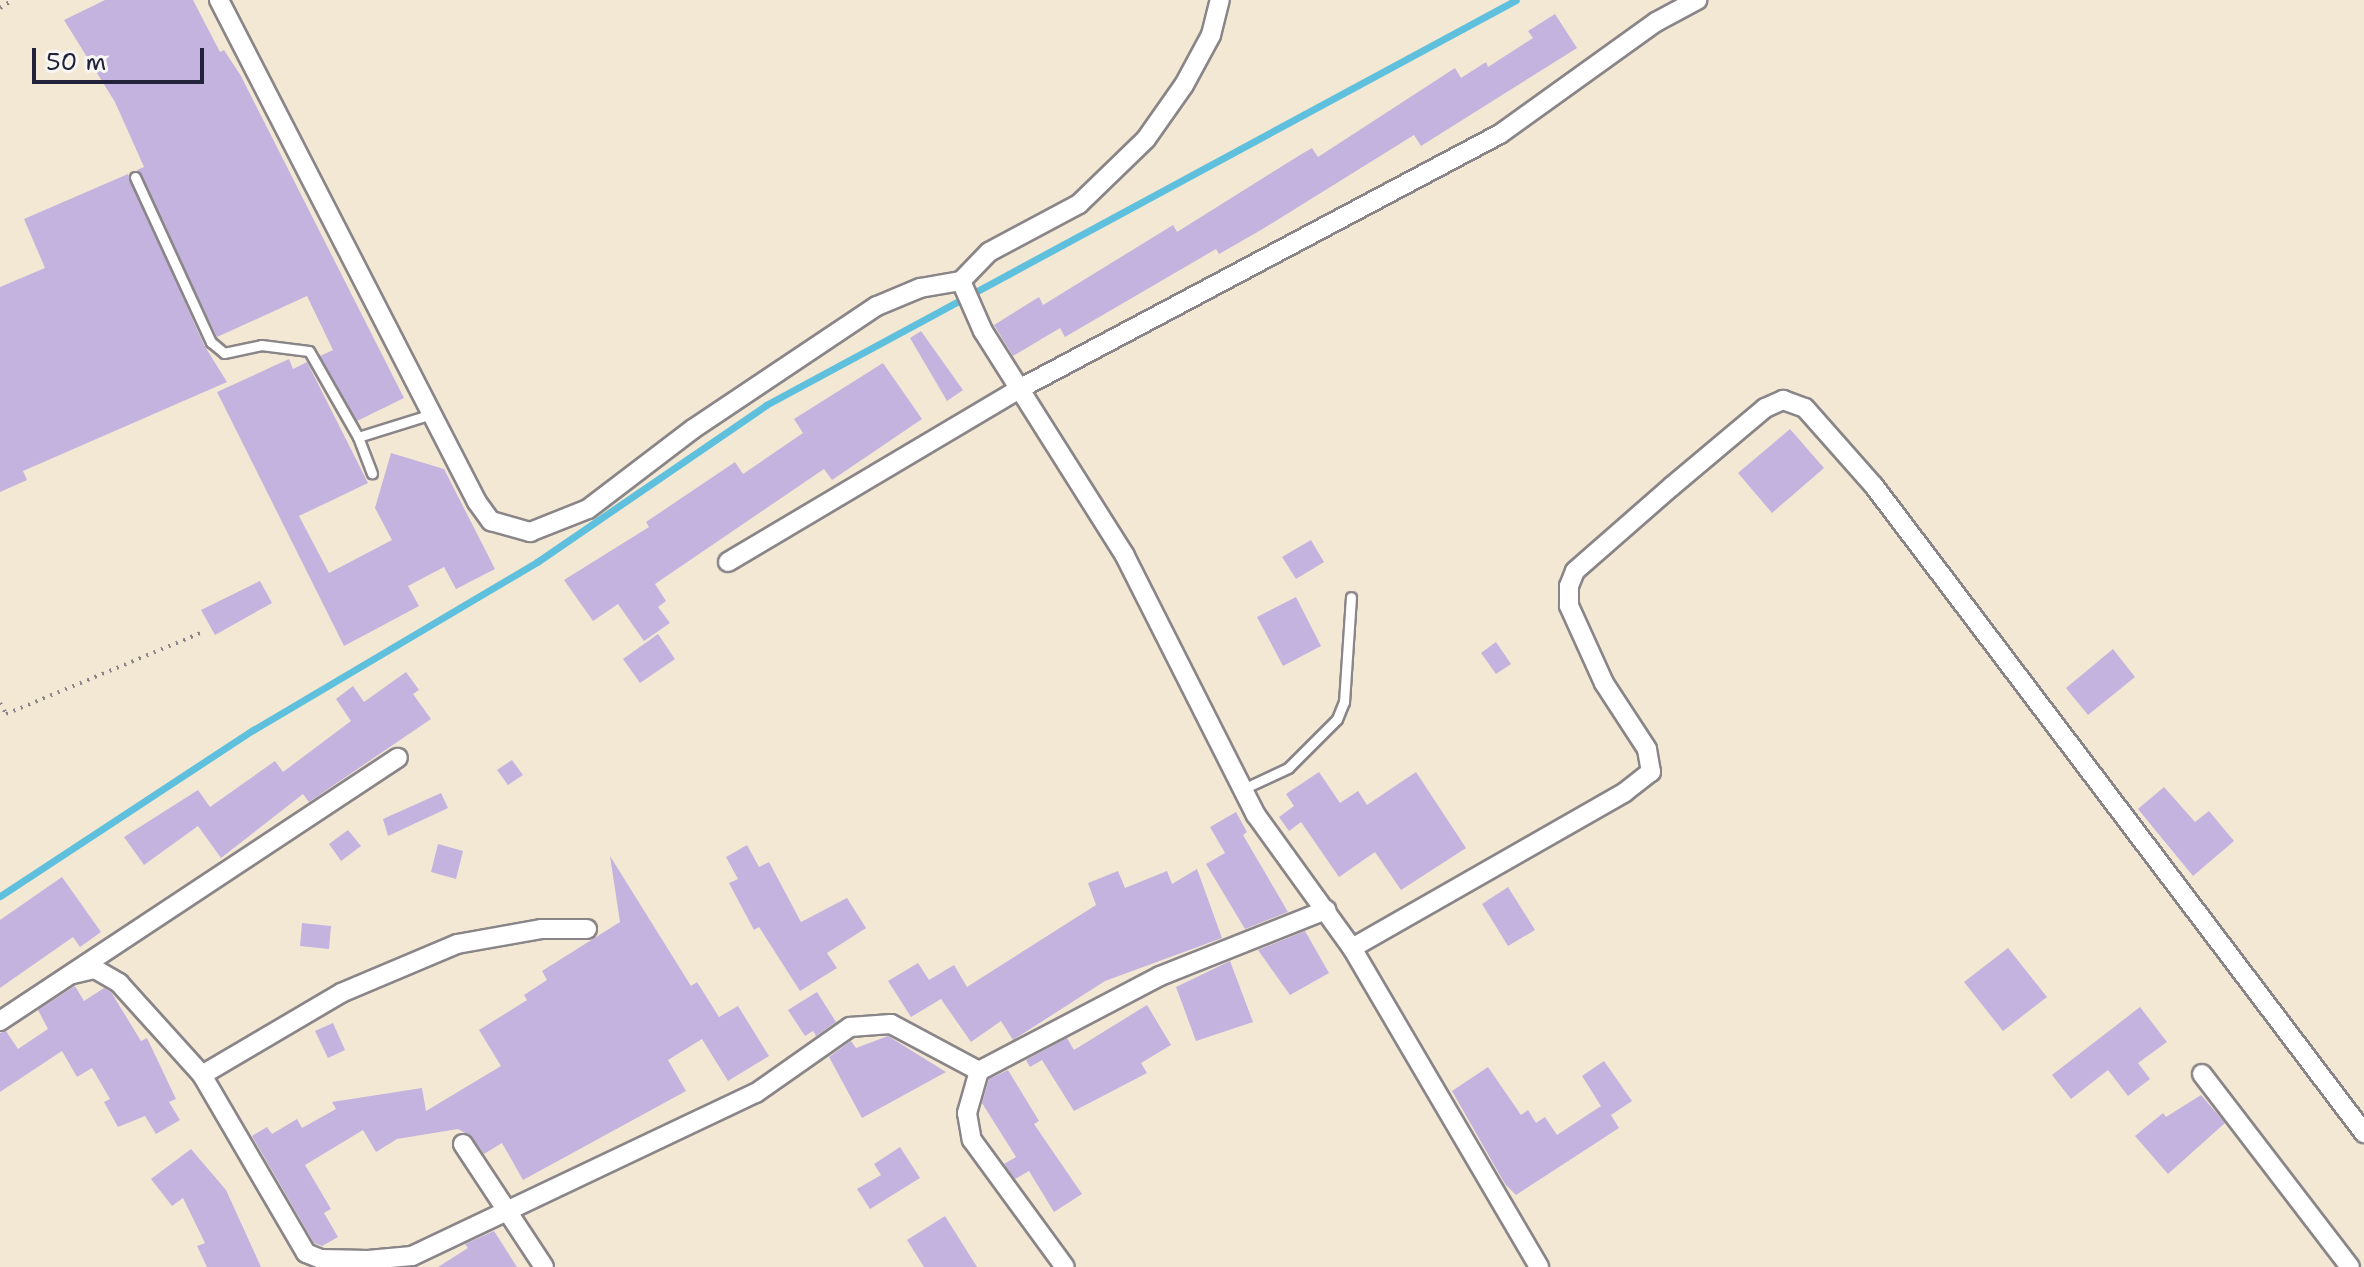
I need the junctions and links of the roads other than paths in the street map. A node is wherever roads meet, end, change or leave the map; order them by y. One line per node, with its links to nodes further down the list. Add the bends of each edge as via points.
1 (219, 0): 7 (street)
2 (1220, 0): 5 (street, via 1211,35 1146,139 1079,204 989,252)
3 (1697, 0): 6 (street, via 1656,22 1500,134)
4 (135, 177): 8 (lane, via 211,342 224,353 261,345 309,351)
5 (962, 287): 6 (street, via 983,331); 7 (street, via 920,288 877,306 693,429 588,509 545,530 515,531 491,521)
6 (1021, 388): 10 (street); 13 (street, via 1125,556)
7 (428, 415): 8 (lane)
8 (358, 437): 9 (lane)
9 (372, 473)
10 (728, 562)
11 (1351, 597): 13 (lane, via 1344,702 1337,719 1288,768)
12 (398, 758): 17 (street)
13 (1243, 789): 14 (street)
14 (1326, 910): 16 (street); 19 (street, via 1160,976)
15 (587, 929): 21 (street, via 541,929 457,944 341,993)
16 (1352, 948): 22 (street, via 1625,792 1651,772 1647,749 1604,683 1569,606 1569,586 1575,571 1671,487 1765,408 1783,400 1805,408 1874,486); 28 (street)
17 (73, 974): 18 (street); 21 (street, via 95,969 119,983)
18 (0, 1021)
19 (979, 1071): 24 (street, via 891,1024 850,1027 756,1093); 27 (street, via 967,1113 972,1140)
20 (2202, 1074): 29 (street)
21 (202, 1075): 25 (street, via 306,1253 321,1259)
22 (2364, 1133)
23 (463, 1144): 24 (street)
24 (507, 1209): 25 (street); 26 (street)
25 (415, 1262)
26 (544, 1267)
27 (1065, 1267)
28 (1539, 1267)
29 (2350, 1267)

